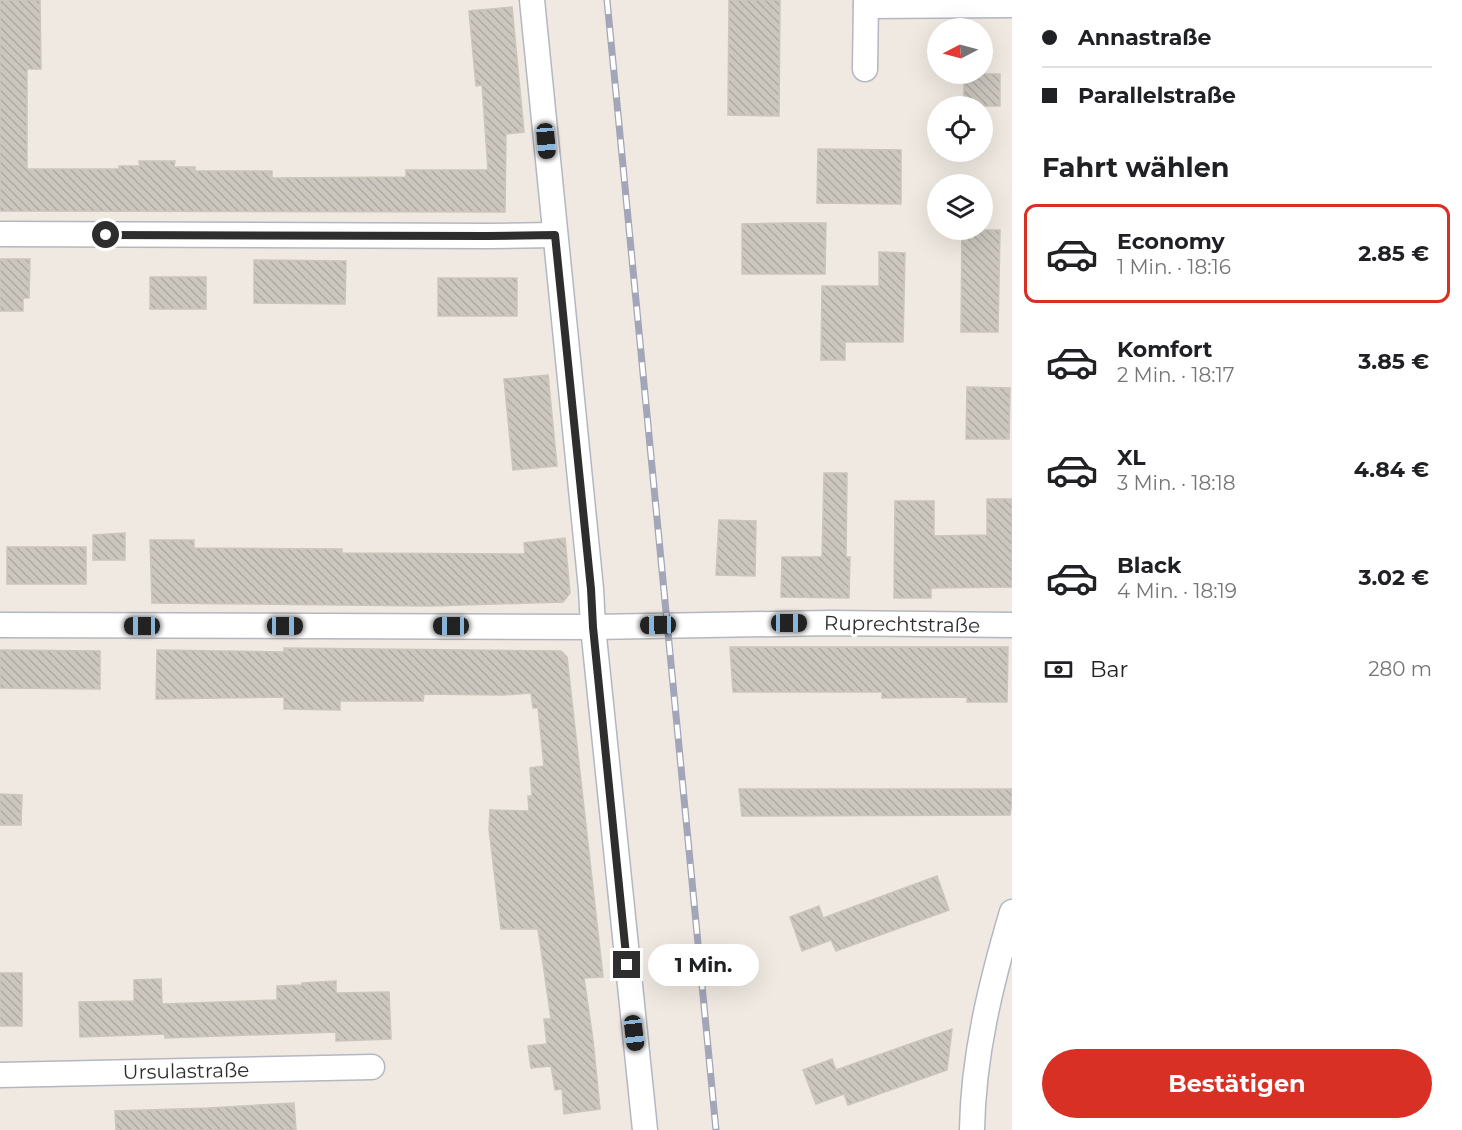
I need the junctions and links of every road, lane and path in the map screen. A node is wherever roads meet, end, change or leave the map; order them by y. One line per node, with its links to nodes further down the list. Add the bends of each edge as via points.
1 (532, 0): 6 (street)
2 (866, 3): 3 (street); 4 (street)
3 (1012, 5)
4 (865, 69)
5 (0, 234): 6 (street)
6 (555, 235): 9 (street)
7 (1012, 625): 9 (street, Ruprechtstraße)
8 (0, 626): 9 (street, Ruprechtstraße)
9 (593, 627): 13 (street)
10 (1012, 912): 14 (street, via 982,1028)
11 (372, 1067): 12 (street, Ursulastraße)
12 (0, 1075)
13 (645, 1130)
14 (972, 1130)

